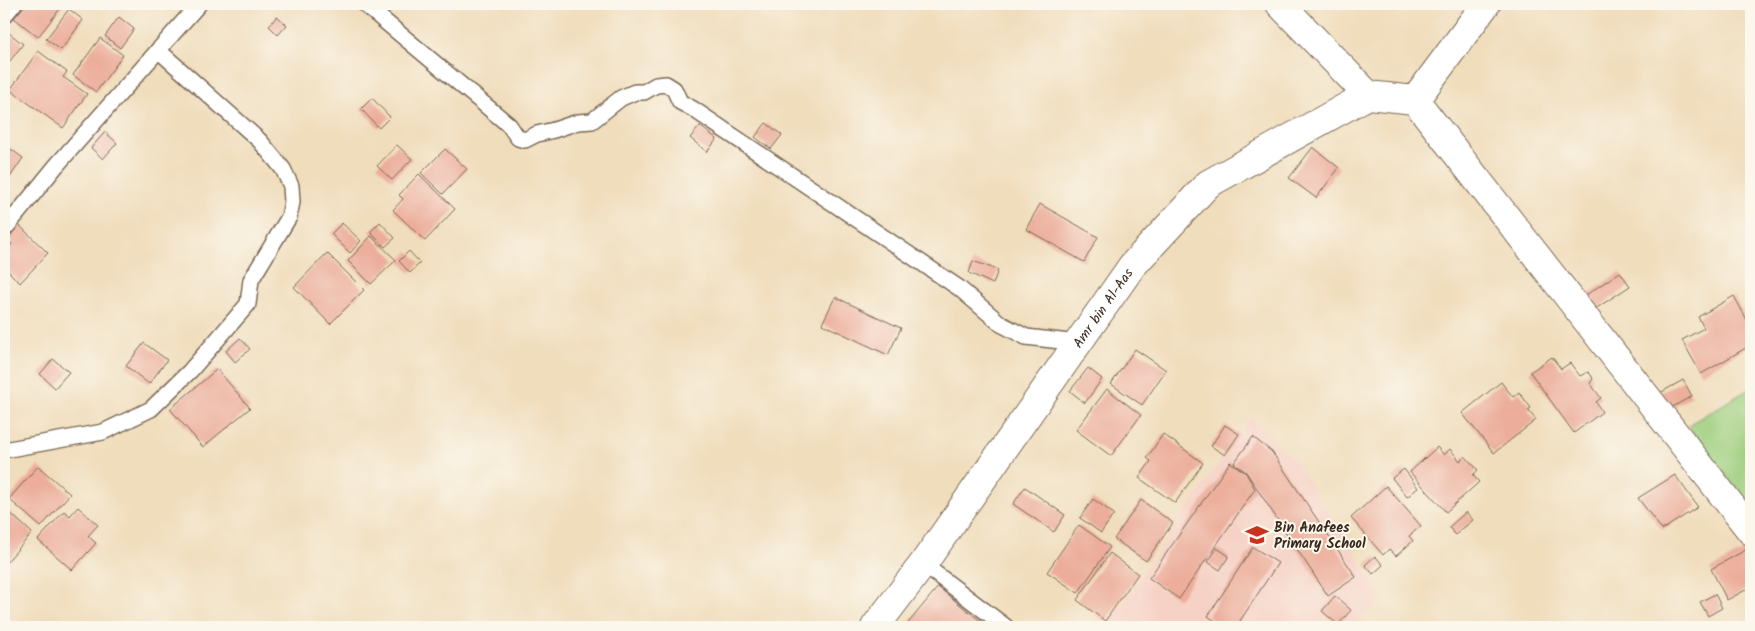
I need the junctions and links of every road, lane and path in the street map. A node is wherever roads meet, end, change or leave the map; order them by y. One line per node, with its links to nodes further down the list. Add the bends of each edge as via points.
1 (14, 4): 6 (lane)
2 (199, 4): 7 (lane)
3 (364, 4): 11 (lane, via 524,140 578,122 592,121 621,98 666,84 674,89 680,102 960,288 1001,324 1026,337)
4 (1280, 4): 8 (street)
5 (1486, 4): 9 (street)
6 (4, 16)
7 (158, 50): 10 (lane); 12 (lane, via 260,141 283,169 292,202 289,217 251,280 248,304 190,371 151,409 103,432)
8 (1368, 95): 9 (street); 11 (street, Amr bin Al-Aas, via 1208,184 1132,266)
9 (1415, 100): 13 (street)
10 (4, 230)
11 (1078, 342): 14 (street, Amr bin Al-Aas)
12 (4, 450)
13 (1751, 531)
14 (923, 564): 15 (street, Amr bin Al-Aas); 16 (lane)
15 (874, 627)
16 (1006, 627)

